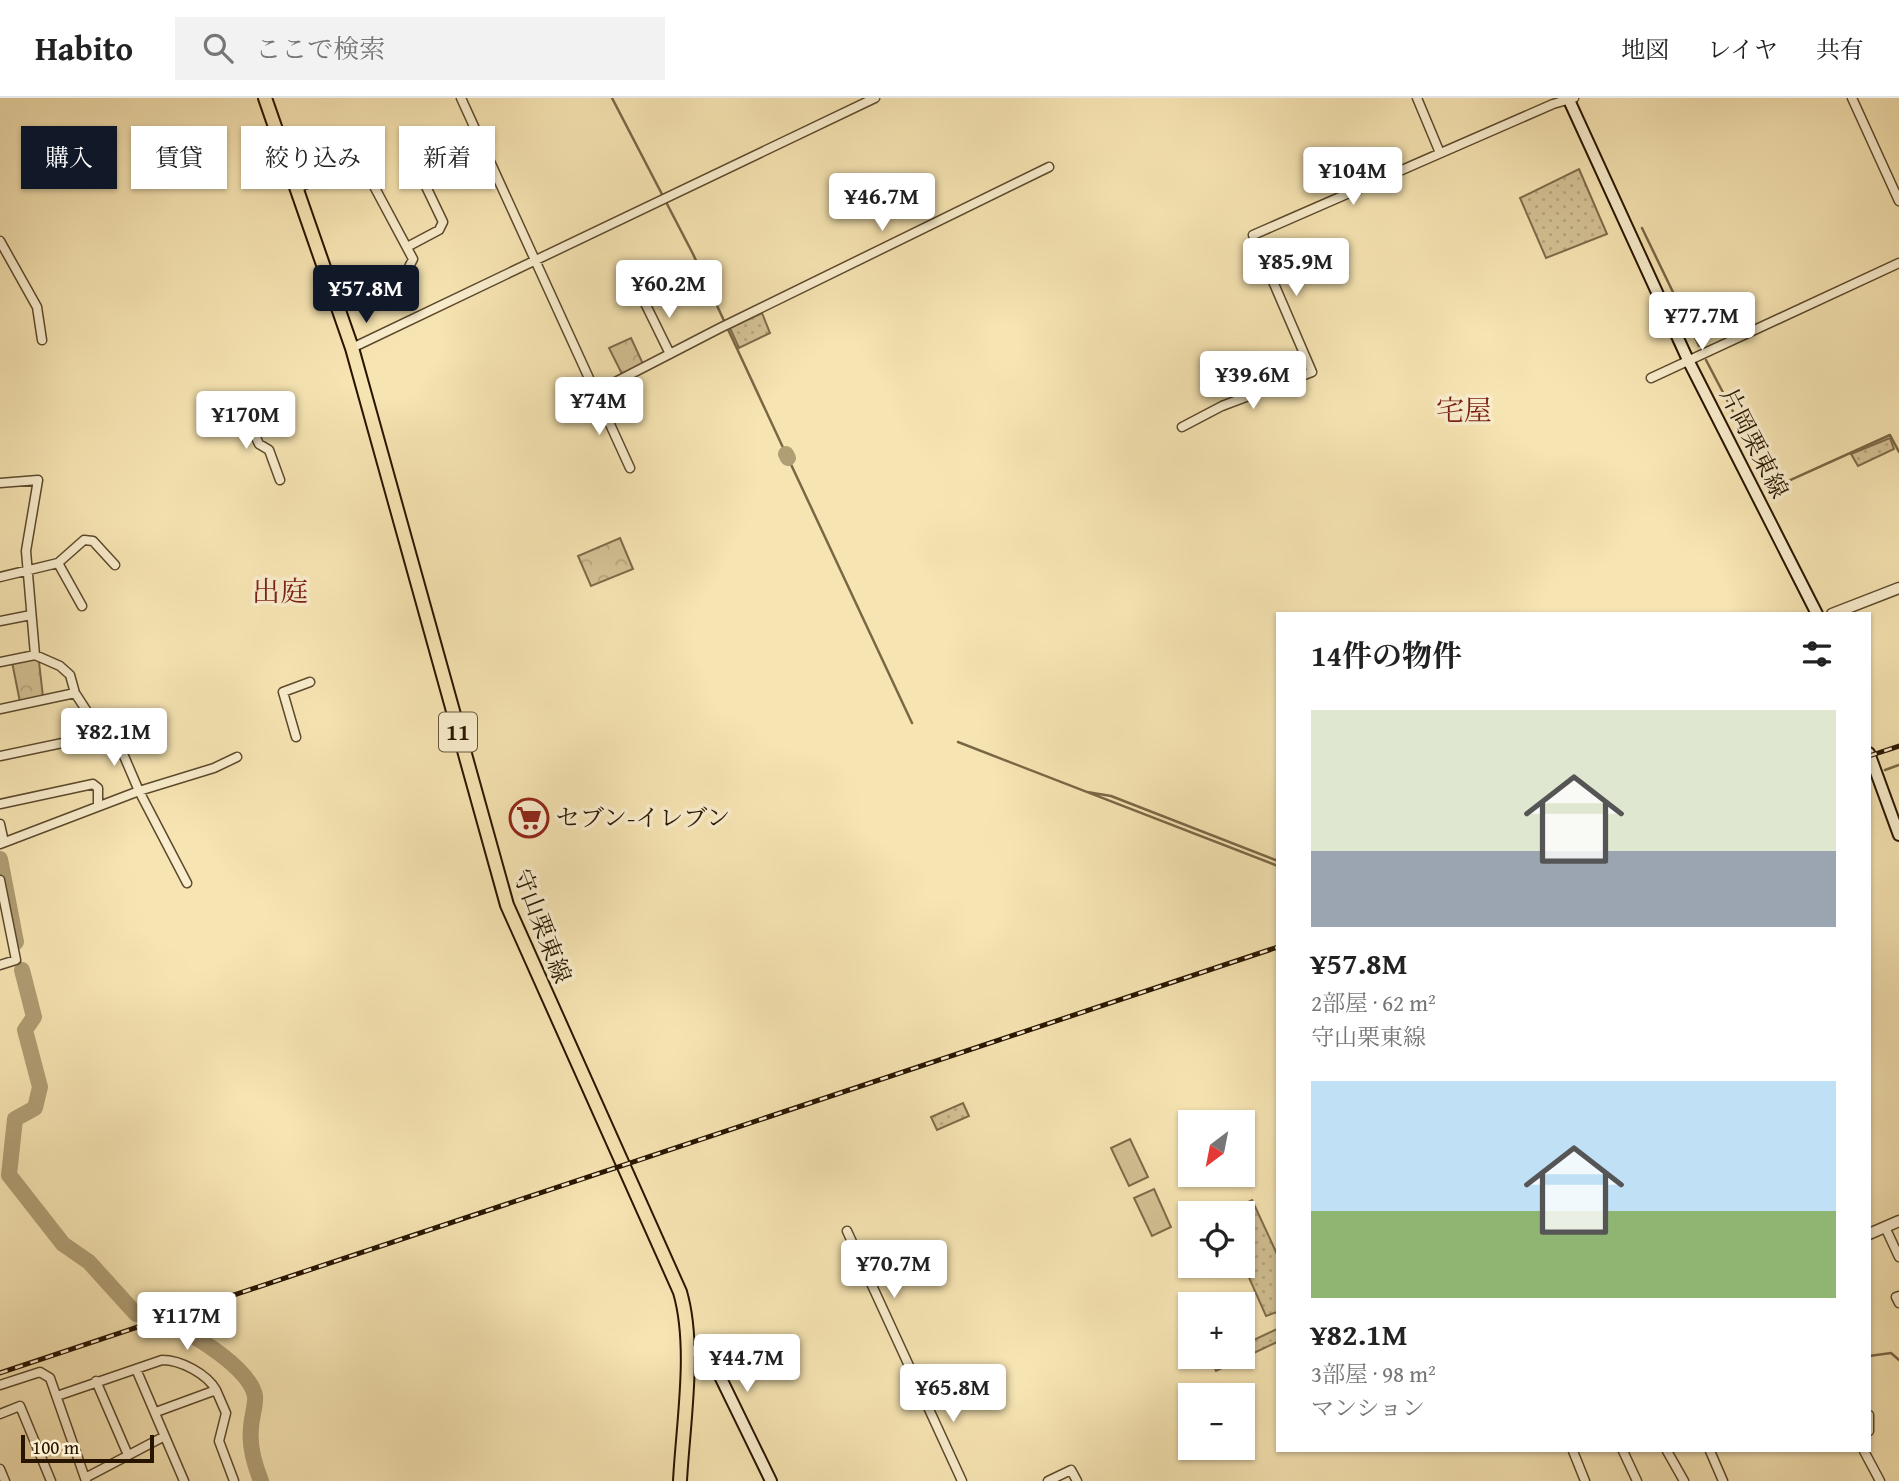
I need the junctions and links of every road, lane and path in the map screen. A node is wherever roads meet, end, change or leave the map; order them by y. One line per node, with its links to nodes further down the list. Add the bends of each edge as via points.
1 (265, 98): 7 (main road, 守山栗東線 / 11)
2 (461, 98): 8 (street)
3 (874, 98): 18 (street)
4 (1417, 98): 9 (street)
5 (1852, 98): 15 (street)
6 (1571, 99): 9 (street); 25 (main road, 片岡栗東線)
7 (275, 126)
8 (473, 126)
9 (1440, 153): 29 (street, via 1253,235 1312,372)
10 (1049, 167): 24 (street)
11 (495, 175): 18 (street)
12 (297, 189): 23 (main road, 守山栗東線 / 11)
13 (376, 189): 17 (street)
14 (427, 189): 17 (street, via 443,222 439,230)
15 (1899, 201)
16 (0, 241): 22 (street, via 37,307)
17 (407, 247): 20 (street, via 412,259 408,269)
18 (534, 261): 23 (street); 27 (street)
19 (1899, 263): 25 (street)
20 (393, 277)
21 (643, 299): 24 (street)
22 (42, 341)
23 (352, 348): 69 (main road, 守山栗東線 / 11, via 507,905 680,1292)
24 (670, 355): 27 (street)
25 (1688, 360): 26 (street); 39 (main road, 片岡栗東線)
26 (1651, 378)
27 (596, 392): 30 (street)
28 (242, 407): 31 (street, via 258,444 269,450)
29 (1182, 427)
30 (630, 468)
31 (281, 480)
32 (0, 483): 35 (street, via 38,480)
33 (58, 563): 34 (street, via 83,540 93,541); 35 (street); 38 (street)
34 (115, 565)
35 (26, 573): 36 (street); 41 (street)
36 (0, 577)
37 (1899, 588): 40 (street)
38 (82, 606)
39 (1816, 612)
40 (1837, 612)
41 (30, 615): 42 (street); 43 (street)
42 (0, 621)
43 (35, 655): 44 (street); 46 (street, via 70,675)
44 (0, 662)
45 (310, 682): 49 (street, via 283,692)
46 (75, 693): 47 (street); 48 (street)
47 (0, 709)
48 (110, 733): 50 (street); 53 (street, via 124,753)
49 (296, 737)
50 (0, 756)
51 (237, 757): 53 (street)
52 (1871, 758): 57 (main road)
53 (139, 791): 55 (street); 60 (street)
54 (0, 804): 55 (street, via 93,785 98,788)
55 (98, 806): 58 (street)
56 (0, 824): 58 (street)
57 (1899, 835)
58 (2, 843)
59 (0, 880): 61 (street, via 16,960)
60 (187, 883)
61 (0, 965)
62 (1899, 1221): 63 (street)
63 (1885, 1227): 65 (street); 66 (street)
64 (847, 1231): 92 (street)
65 (1871, 1233)
66 (1899, 1257)
67 (1899, 1296): 68 (street)
68 (1899, 1303)
69 (687, 1350): 90 (main road, 守山栗東線 / 11); 91 (main road, via 699,1352 714,1364)
70 (136, 1369): 71 (street); 73 (street, via 170,1360 209,1378); 75 (street)
71 (96, 1381): 74 (street); 83 (street)
72 (0, 1385): 74 (street, via 40,1372 50,1378)
73 (216, 1390): 75 (street); 89 (street, via 226,1413 219,1441)
74 (57, 1396): 85 (street)
75 (156, 1412): 77 (street)
76 (0, 1414): 88 (street, via 20,1406)
77 (163, 1437): 83 (street); 86 (street)
78 (1573, 1452): 95 (street)
79 (1623, 1452): 96 (street)
80 (1668, 1452): 97 (street)
81 (1710, 1452): 98 (street)
82 (1865, 1452): 99 (street)
83 (128, 1455): 85 (street)
84 (0, 1469): 87 (street)
85 (86, 1479)
86 (180, 1480)
87 (5, 1481)
88 (51, 1481)
89 (234, 1481)
90 (680, 1481)
91 (771, 1481)
92 (962, 1481)
93 (1048, 1481): 94 (street, via 1071,1470)
94 (1077, 1481)
95 (1585, 1481)
96 (1637, 1481)
97 (1684, 1481)
98 (1723, 1481)
99 (1880, 1481)

